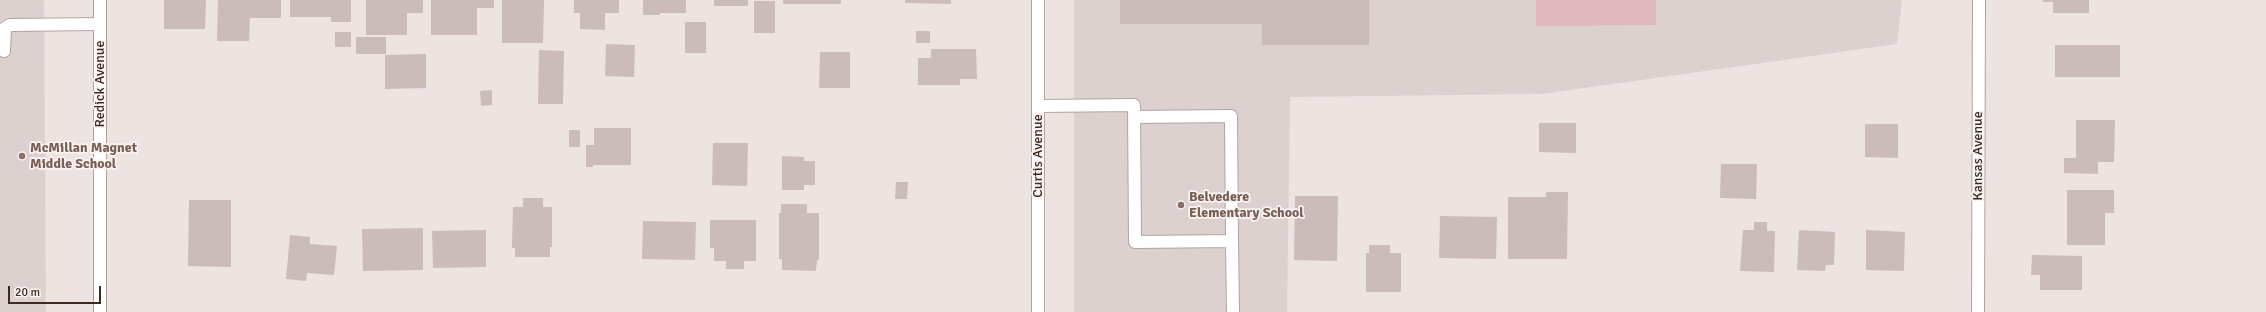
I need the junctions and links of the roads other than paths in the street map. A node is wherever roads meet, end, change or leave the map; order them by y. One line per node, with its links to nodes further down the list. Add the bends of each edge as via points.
1 (100, 0): 4 (street, Redick Avenue)
2 (1038, 0): 6 (street, Curtis Avenue)
3 (1979, 0): 12 (street, Kansas Avenue)
4 (100, 24): 5 (street, via 10,25 5,28); 9 (street, Redick Avenue)
5 (4, 51)
6 (1038, 106): 7 (street, via 1134,105); 10 (street, Curtis Avenue)
7 (1134, 117): 8 (street, via 1135,242); 8 (street, via 1231,116)
8 (1232, 241): 11 (street)
9 (100, 312)
10 (1038, 312)
11 (1233, 312)
12 (1978, 312)

